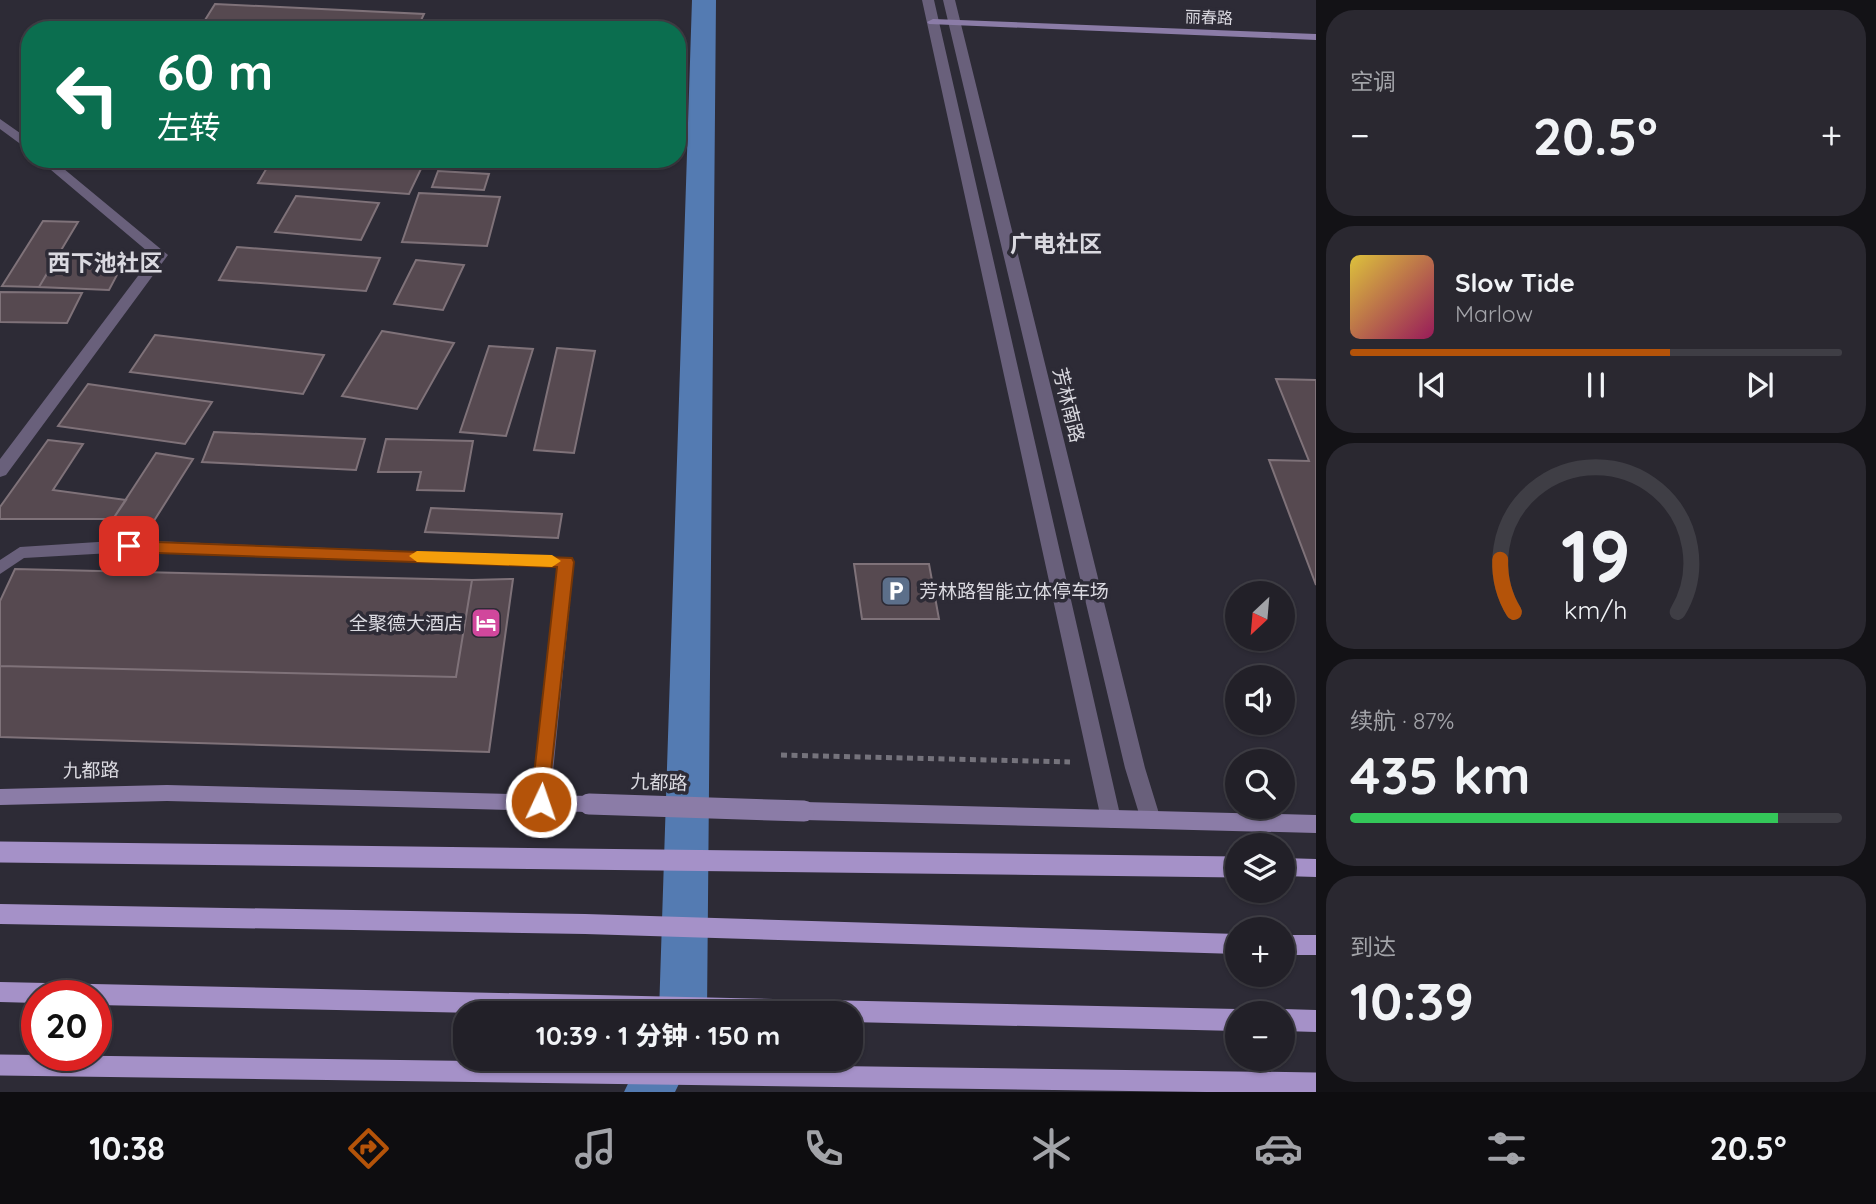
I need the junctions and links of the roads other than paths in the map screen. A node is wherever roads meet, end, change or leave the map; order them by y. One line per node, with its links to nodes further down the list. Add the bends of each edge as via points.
1 (928, 0): 3 (street)
2 (948, 0): 4 (street, 芳林南路)
3 (934, 27): 4 (main road, 丽春路); 14 (street)
4 (955, 28): 5 (main road, 丽春路); 6 (main road, 丽春路); 15 (street, 芳林南路)
5 (1316, 37)
6 (1316, 48)
7 (0, 123): 8 (street)
8 (21, 140)
9 (55, 168): 10 (street, via 161,255)
10 (0, 471)
11 (0, 568): 13 (lane, via 20,553 129,546 566,562)
12 (0, 797): 13 (main road, 九都路, via 167,793)
13 (541, 802): 14 (main road, 九都路, bridge)
14 (1111, 818): 15 (main road, 九都路)
15 (1151, 820): 16 (main road, 九都路)
16 (1316, 824)
17 (0, 852): 18 (main road, bridge)
18 (1225, 867)
19 (1295, 867): 20 (main road)
20 (1316, 868)
21 (0, 914): 22 (main road, via 585,924)
22 (1225, 944)
23 (1295, 945): 24 (main road)
24 (1316, 945)
25 (0, 992): 26 (main road)
26 (1225, 1020)
27 (1295, 1020): 28 (main road)
28 (1316, 1021)
29 (0, 1065): 30 (main road, bridge)
30 (1316, 1083)

